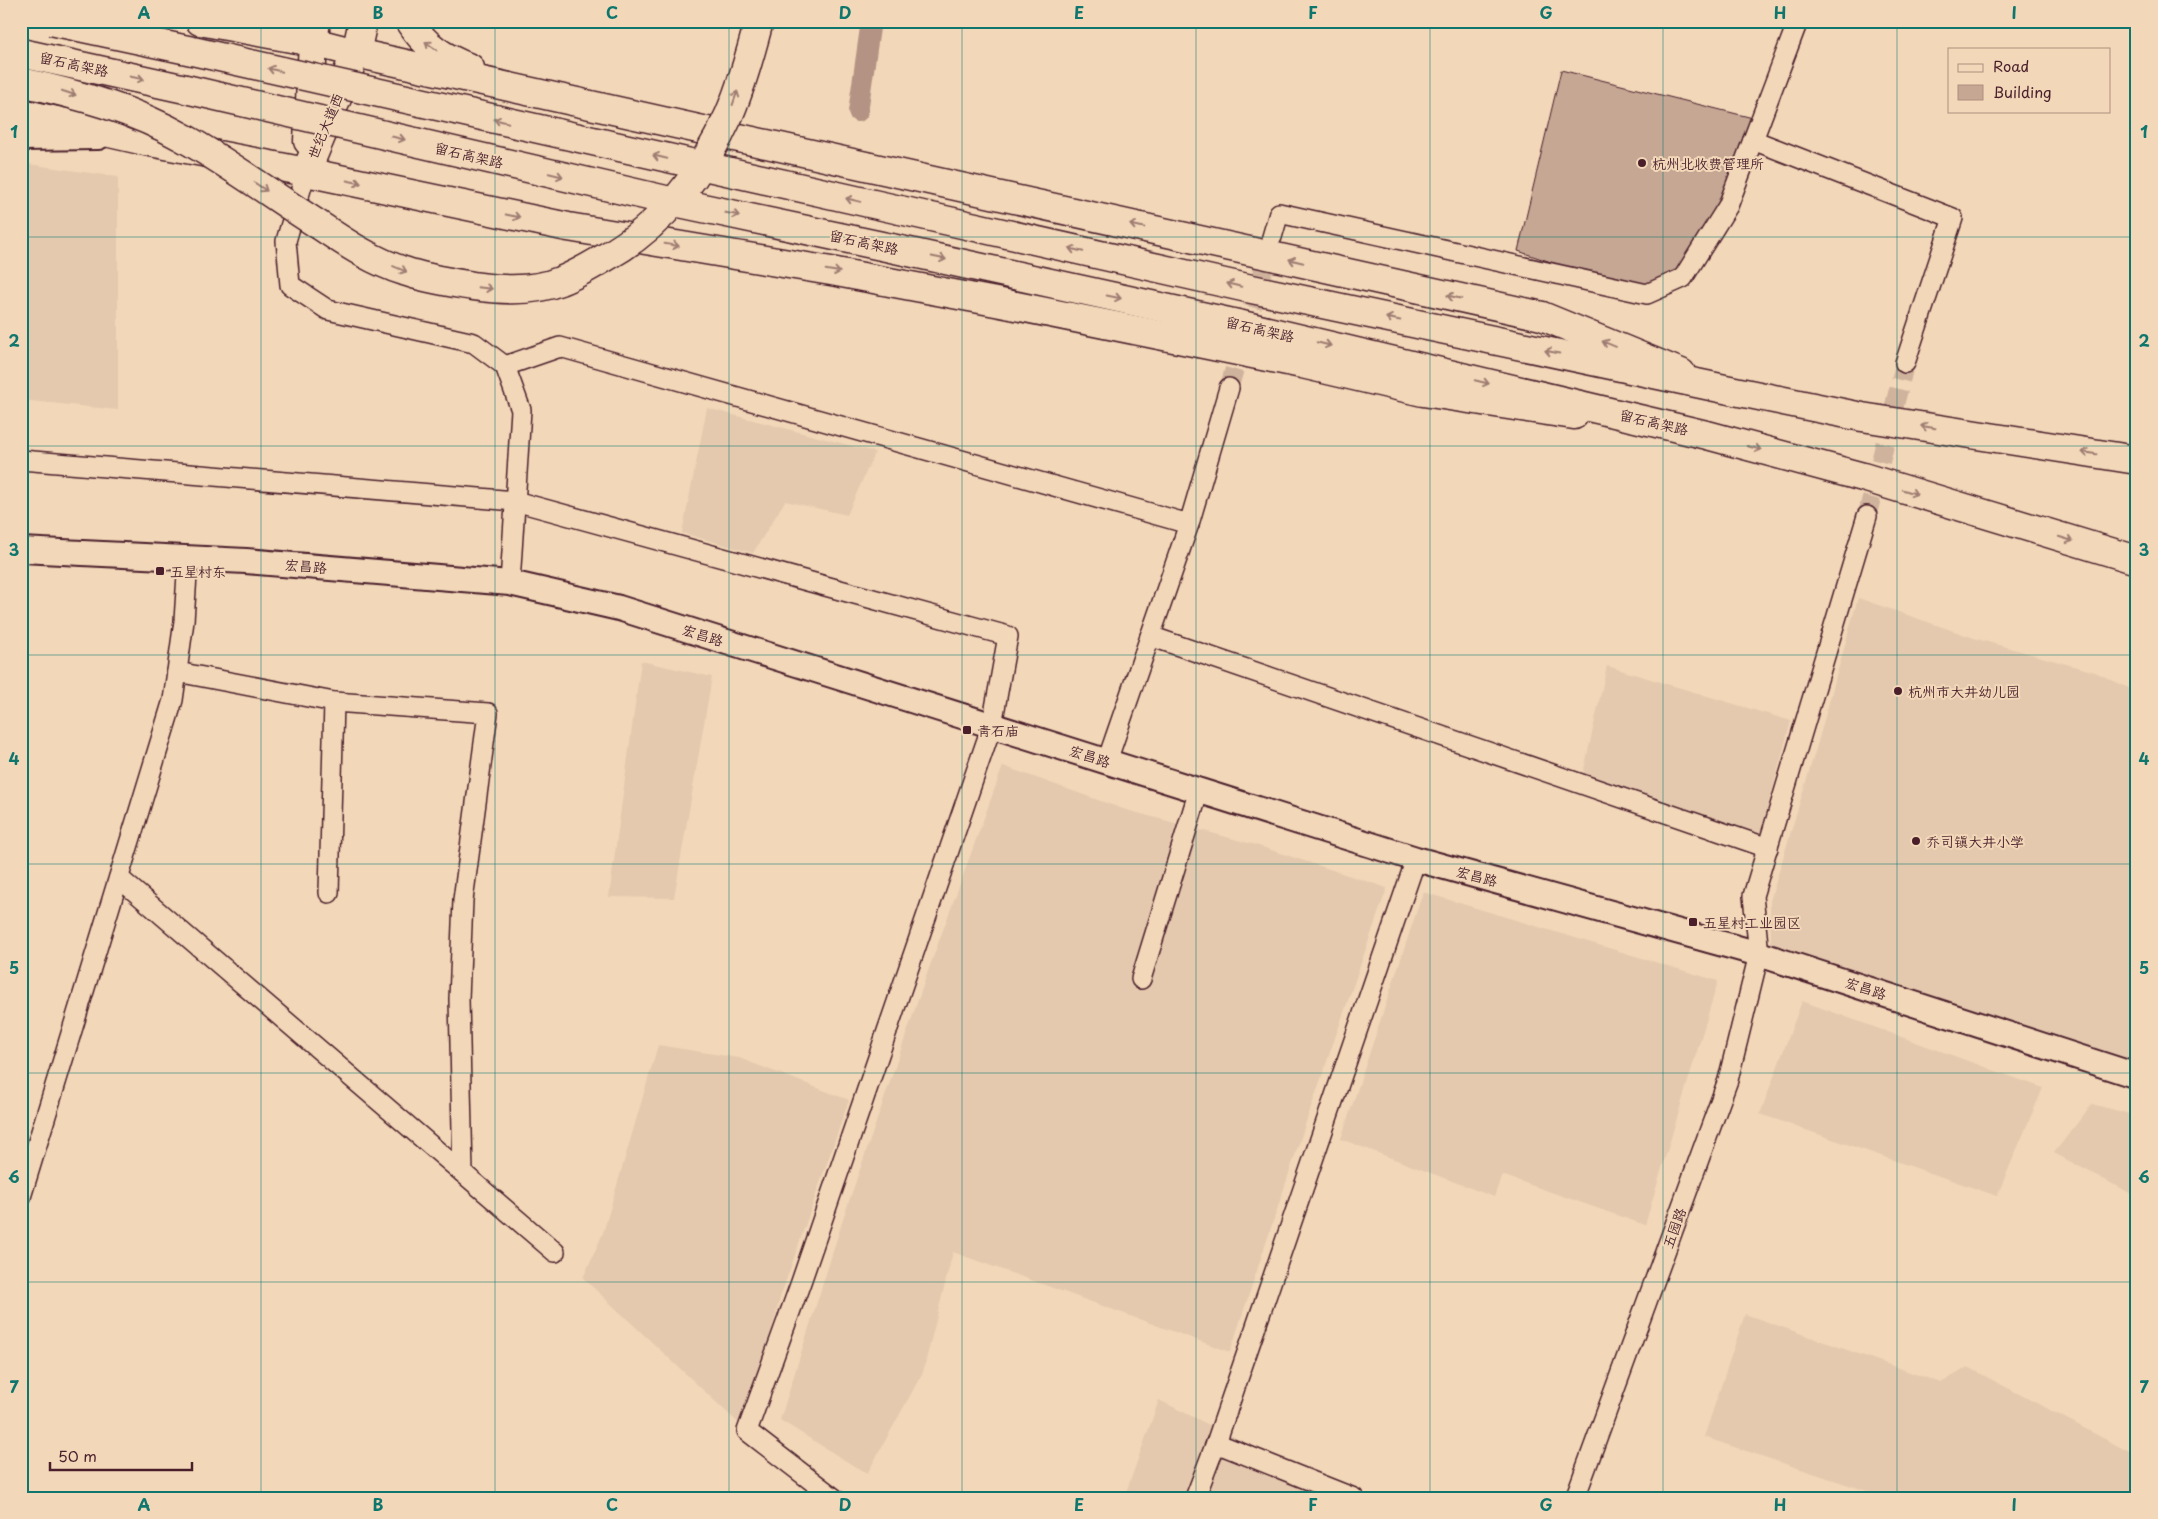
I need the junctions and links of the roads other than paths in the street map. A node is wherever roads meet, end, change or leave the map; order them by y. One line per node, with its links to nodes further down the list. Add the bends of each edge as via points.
1 (51, 21): 21 (main road, one-way to 1, bridge, via 1247,288)
2 (200, 21): 7 (main road)
3 (363, 21): 9 (main road, 世纪大道西)
4 (409, 21): 11 (main road, one-way to 4, via 450,60 420,38)
5 (759, 21): 10 (main road, one-way to 5, bridge, via 61,90 125,111 183,137 353,247 402,271 489,289 526,288 559,282 595,264 621,249 661,217 687,187 730,114)
6 (1798, 21): 15 (street)
7 (315, 31): 9 (main road); 16 (main road, 世纪大道西)
8 (21, 53): 22 (main road, 留石高架路, one-way to 22, bridge, via 670,201 1232,323)
9 (356, 53): 11 (main road); 16 (main road, 世纪大道西)
10 (21, 82)
11 (522, 90): 21 (main road, one-way to 11, via 1542,316)
12 (21, 113): 13 (main road)
13 (124, 136): 14 (main road); 16 (main road)
14 (21, 137)
15 (1753, 140): 17 (street, via 1728,206 1683,278 1647,294 1279,213); 18 (street, via 1954,218)
16 (306, 172): 19 (street, via 286,241 290,285 328,310 474,343); 22 (main road, one-way to 22, via 568,227 992,301 1423,392)
17 (1272, 237)
18 (1905, 363)
19 (505, 366): 25 (street, via 520,410); 27 (street, via 560,347)
20 (1229, 388): 27 (street)
21 (1720, 388): 24 (main road, one-way to 21, via 1862,417)
22 (1707, 435): 30 (main road, one-way to 30)
23 (21, 460): 25 (street)
24 (2137, 460)
25 (515, 501): 31 (street); 35 (street, via 1008,636)
26 (1867, 516): 38 (street, 五园路)
27 (1189, 524): 32 (street)
28 (21, 550): 29 (street, 宏昌路)
29 (188, 559): 31 (street, 宏昌路); 33 (street)
30 (2137, 560)
31 (510, 583): 35 (street, 宏昌路, via 619,608)
32 (1150, 636): 36 (street); 38 (street)
33 (177, 672): 34 (street); 40 (street, via 172,700)
34 (334, 702): 41 (street); 45 (street, via 488,713 463,900 459,999)
35 (992, 725): 36 (street, 宏昌路); 49 (street, via 747,1431)
36 (1107, 761): 37 (street, 宏昌路)
37 (1199, 790): 39 (street, 宏昌路); 43 (street)
38 (1768, 848): 42 (street, 五园路, via 1754,896)
39 (1416, 859): 42 (street, 宏昌路); 48 (street)
40 (119, 878): 45 (street); 46 (street)
41 (329, 893)
42 (1759, 954): 44 (street, 宏昌路); 52 (street, 五园路, via 1728,1080)
43 (1141, 979)
44 (2137, 1076)
45 (463, 1173): 47 (street)
46 (21, 1197)
47 (555, 1252)
48 (1216, 1442): 50 (street); 51 (street)
49 (834, 1498)
50 (1195, 1498)
51 (1354, 1498)
52 (1575, 1498)

